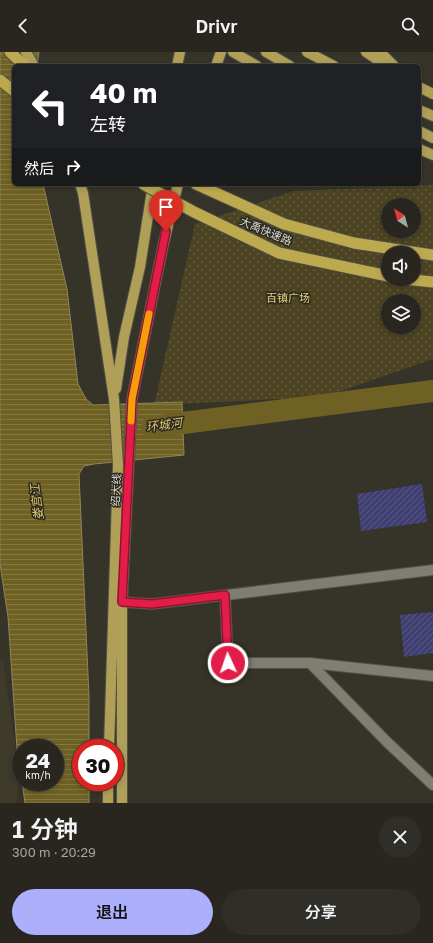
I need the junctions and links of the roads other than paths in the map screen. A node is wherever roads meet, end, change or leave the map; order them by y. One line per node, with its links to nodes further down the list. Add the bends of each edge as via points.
1 (10, 52): 10 (highway)
2 (26, 52): 11 (main road)
3 (180, 52): 12 (main road)
4 (221, 52): 13 (main road)
5 (233, 52): 14 (main road)
6 (266, 52): 15 (main road)
7 (307, 52): 16 (main road)
8 (366, 52): 17 (main road)
9 (380, 52): 18 (main road)
10 (23, 64)
11 (33, 64)
12 (177, 64)
13 (217, 64)
14 (254, 64)
15 (287, 64)
16 (330, 64)
17 (384, 64)
18 (392, 64)
19 (0, 80): 21 (highway)
20 (421, 88): 22 (main road)
21 (12, 90)
22 (433, 94)
23 (421, 111): 24 (main road)
24 (433, 116)
25 (421, 132): 26 (main road)
26 (433, 138)
27 (421, 150): 28 (main road)
28 (433, 155)
29 (147, 186): 37 (highway, 大禹快速路, bridge, via 279,254)
30 (153, 186): 40 (main road)
31 (177, 186): 35 (main road, 绍大线)
32 (182, 186): 35 (main road)
33 (200, 186): 36 (highway, 大禹快速路, via 284,224 354,243)
34 (81, 189): 40 (main road)
35 (173, 203): 43 (main road, 绍大线, via 132,399)
36 (433, 255)
37 (381, 275)
38 (421, 281): 39 (highway)
39 (433, 282)
40 (114, 399): 46 (main road, 绍大线, via 118,465)
41 (433, 570): 42 (street)
42 (225, 595): 43 (street, via 152,604); 44 (street, via 228,663)
43 (122, 602): 50 (main road, 绍大线)
44 (310, 663): 45 (street); 47 (street)
45 (433, 676)
46 (109, 739)
47 (433, 785)
48 (108, 791): 49 (main road)
49 (108, 803)
50 (122, 803)

